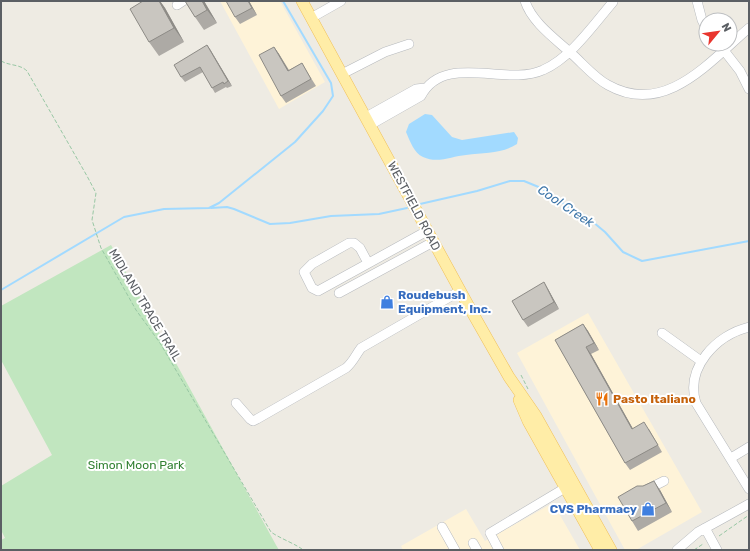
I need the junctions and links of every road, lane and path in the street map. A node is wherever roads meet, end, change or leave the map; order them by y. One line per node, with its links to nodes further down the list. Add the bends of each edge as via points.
1 (302, 1): 7 (main road, WESTFIELD ROAD)
2 (341, 1): 7 (street)
3 (525, 1): 11 (street, via 534,18)
4 (697, 1): 6 (street)
5 (614, 2): 11 (street)
6 (699, 12)
7 (311, 18): 15 (main road, WESTFIELD ROAD)
8 (749, 28): 9 (street)
9 (738, 35)
10 (410, 44): 15 (street, via 385,52)
11 (569, 51): 12 (street, via 606,84 627,93 649,94 666,91 682,84); 17 (street, via 557,62 534,73 517,76 456,72 448,74 425,88 416,89)
12 (716, 52)
13 (725, 52): 16 (street, via 740,71)
14 (1, 61): 39 (path, MIDLAND TRACE TRAIL, via 10,66 20,66 27,72 87,176 96,193 92,220 101,248 271,532)
15 (342, 74): 17 (main road, WESTFIELD ROAD)
16 (749, 89)
17 (368, 121): 18 (main road, WESTFIELD ROAD)
18 (428, 231): 19 (main road, WESTFIELD ROAD); 20 (street)
19 (434, 242): 21 (main road, WESTFIELD ROAD); 22 (street)
20 (368, 263): 20 (street, via 318,290 312,288 304,272 312,264 349,243 354,243 360,248)
21 (460, 291): 26 (main road, WESTFIELD ROAD); 27 (street, via 361,348 346,368 257,419 250,419)
22 (339, 293)
23 (749, 327): 25 (street, via 729,335)
24 (662, 333): 25 (street)
25 (701, 361): 29 (street, via 694,376 694,397)
26 (510, 377): 31 (main road, WESTFIELD ROAD, via 528,421); 43 (main road, WESTFIELD ROAD, via 536,416)
27 (236, 403)
28 (749, 447): 29 (street)
29 (731, 458): 33 (street)
30 (664, 481): 32 (street, via 647,490)
31 (565, 488): 41 (street, via 490,533); 42 (main road, WESTFIELD ROAD)
32 (640, 489)
33 (749, 489)
34 (749, 504): 37 (street)
35 (749, 515): 38 (path)
36 (442, 527): 40 (street)
37 (705, 528): 38 (street); 44 (street)
38 (711, 540): 45 (path); 46 (street)
39 (303, 550)
40 (455, 550)
41 (499, 550)
42 (600, 550)
43 (611, 550)
44 (677, 550)
45 (694, 550)
46 (717, 550)

